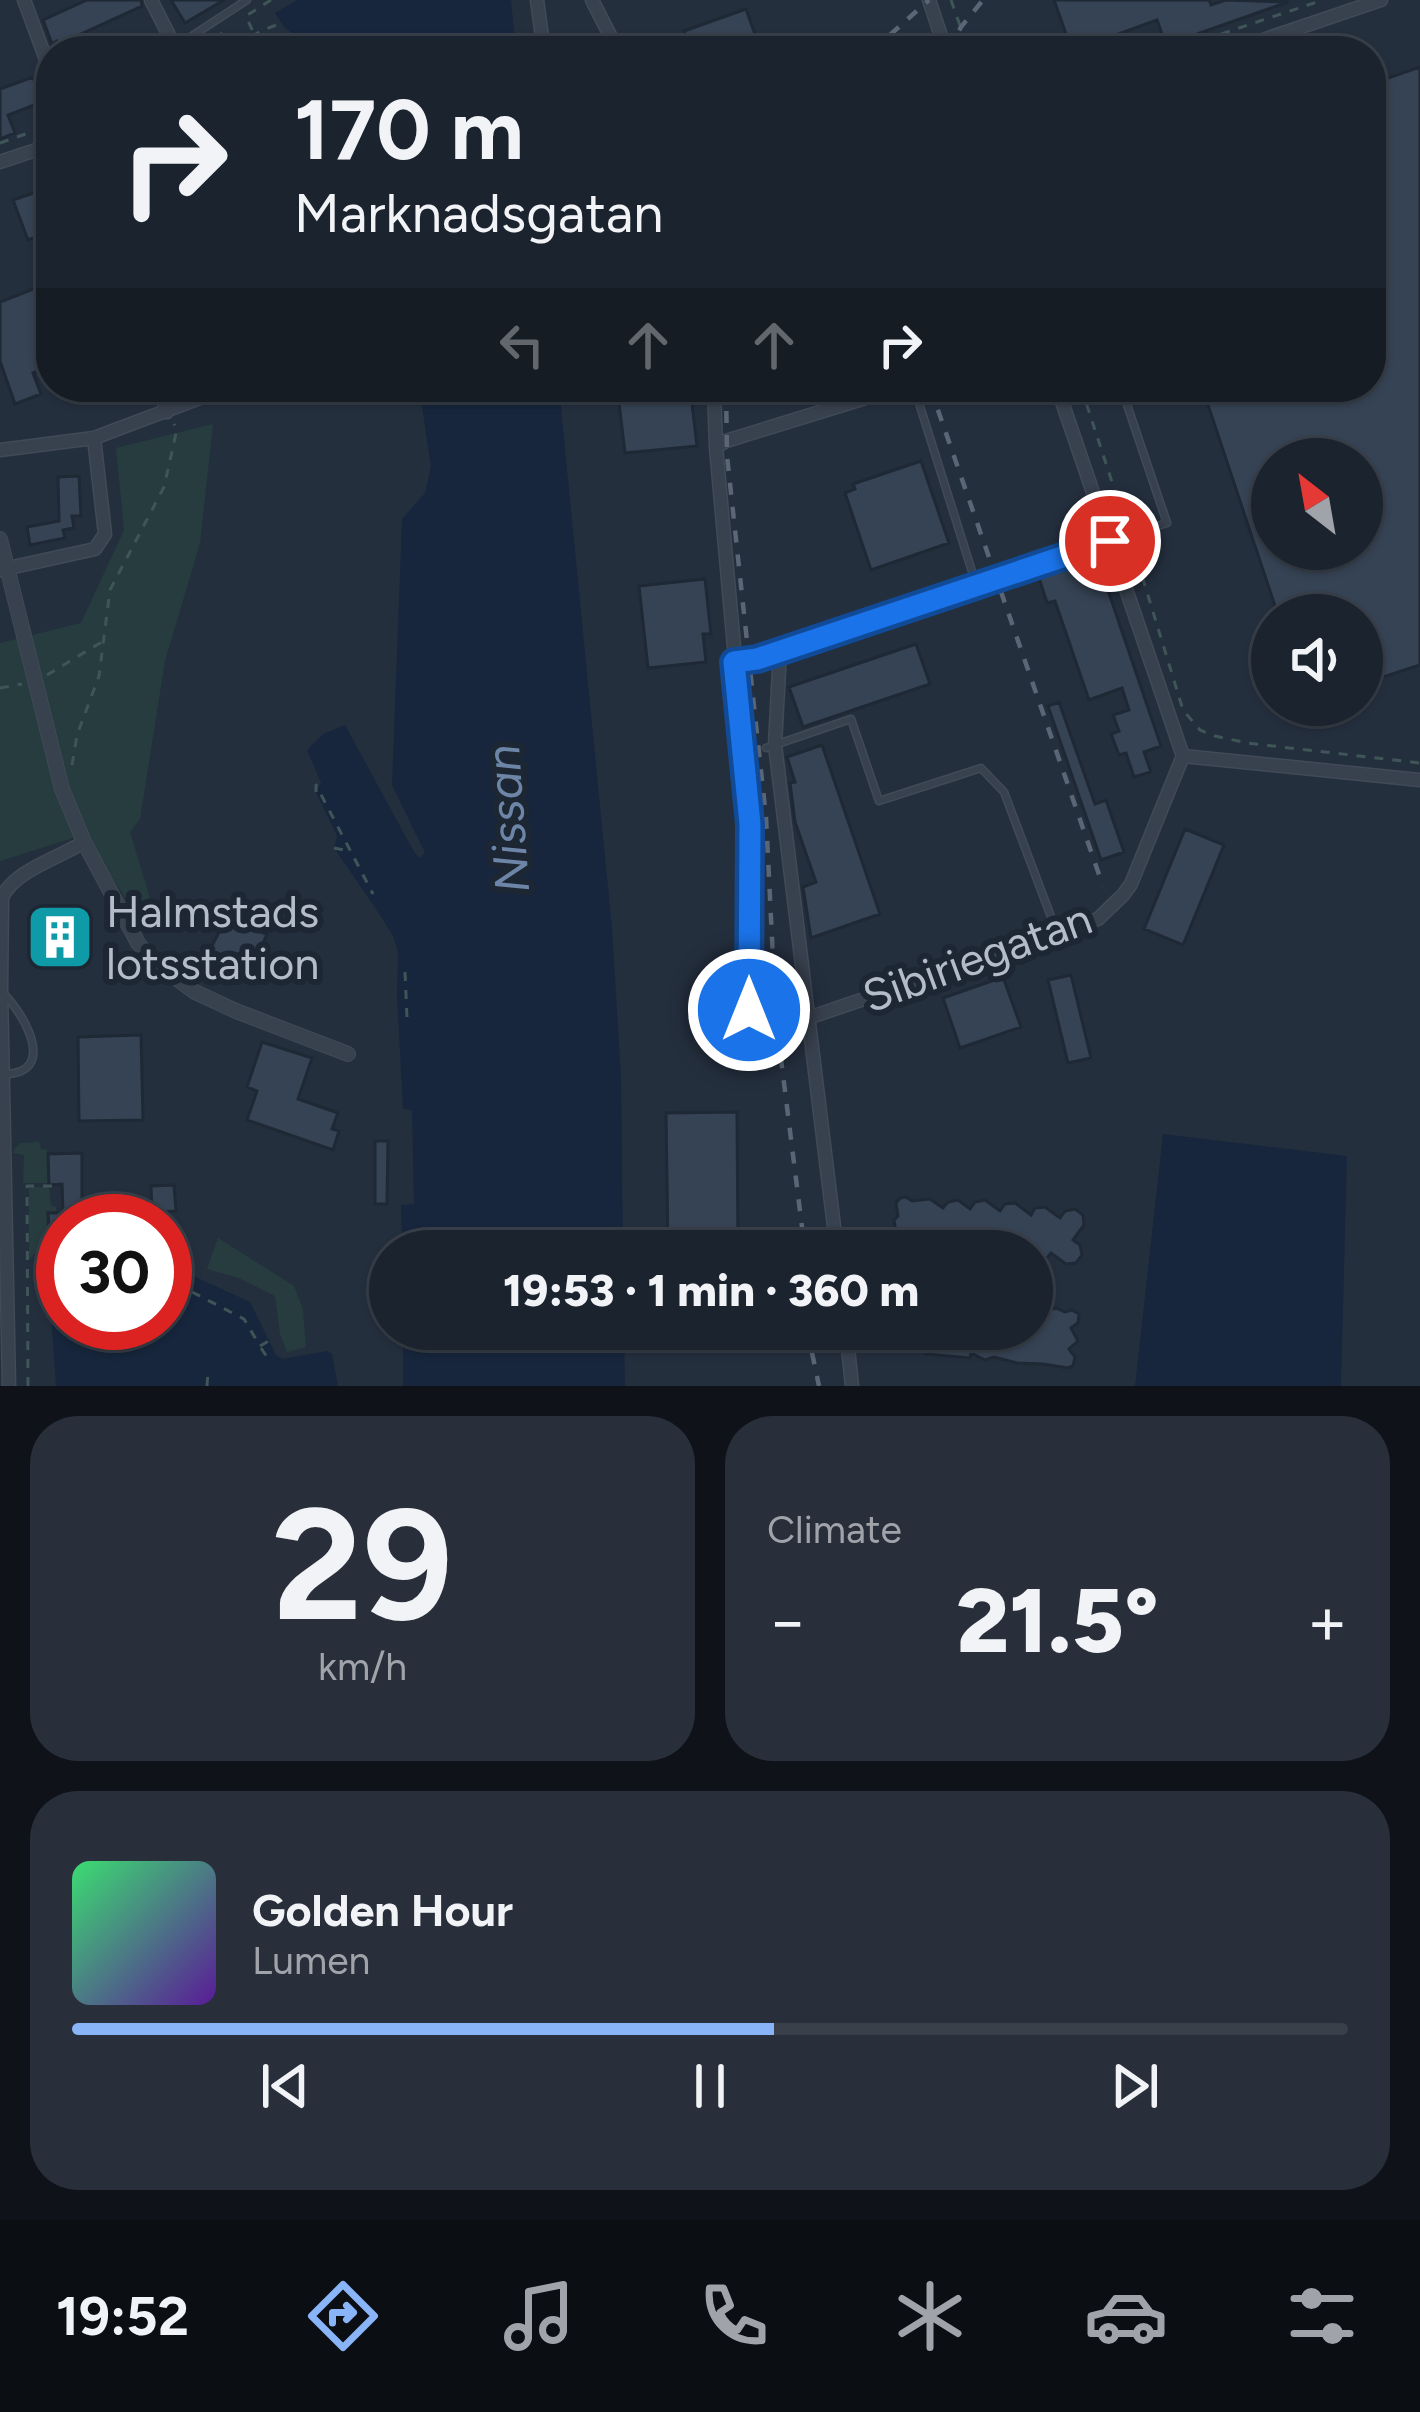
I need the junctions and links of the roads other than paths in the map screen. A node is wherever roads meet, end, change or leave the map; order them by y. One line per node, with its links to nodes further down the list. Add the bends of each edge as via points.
1 (40, 0): 8 (street)
2 (151, 0): 10 (street)
3 (247, 0): 11 (lane)
4 (537, 0): 12 (street)
5 (592, 0): 13 (street)
6 (929, 0): 14 (street)
7 (1381, 0): 15 (street)
8 (25, 3): 9 (street)
9 (37, 36)
10 (169, 36)
11 (195, 36)
12 (542, 36)
13 (610, 36)
14 (941, 36)
15 (1274, 36)
16 (36, 150): 17 (street)
17 (0, 162)
18 (164, 402): 25 (street)
19 (192, 402): 25 (street)
20 (714, 402): 27 (street)
21 (852, 402): 27 (street)
22 (919, 402): 32 (lane)
23 (1062, 402): 30 (street)
24 (1125, 402): 30 (lane, via 1167,523)
25 (167, 412): 26 (street)
26 (94, 438): 28 (street); 31 (street, via 101,543)
27 (716, 447): 34 (street)
28 (0, 450)
29 (0, 539): 31 (street)
30 (1110, 541): 32 (lane); 36 (street)
31 (4, 569): 38 (street, via 50,749)
32 (976, 584): 33 (lane)
33 (780, 651): 34 (lane); 35 (street)
34 (734, 662): 42 (street, Sibiriegatan, via 750,824 749,1010 768,1019)
35 (770, 746): 40 (lane, via 851,719 879,801 981,768 1004,792); 42 (street)
36 (1184, 756): 37 (street); 40 (street, Sibiriegatan, via 1124,895 1098,919)
37 (1420, 781)
38 (84, 842): 39 (street); 43 (street, via 138,943 169,974 236,1011)
39 (3, 885): 41 (street)
40 (1057, 934): 42 (street, Sibiriegatan)
41 (1, 990): 44 (street); 44 (lane, via 35,1056 22,1072)
42 (808, 1018): 45 (street)
43 (348, 1054)
44 (2, 1073): 47 (street)
45 (834, 1230)
46 (848, 1350): 48 (street)
47 (9, 1386)
48 (852, 1386)

